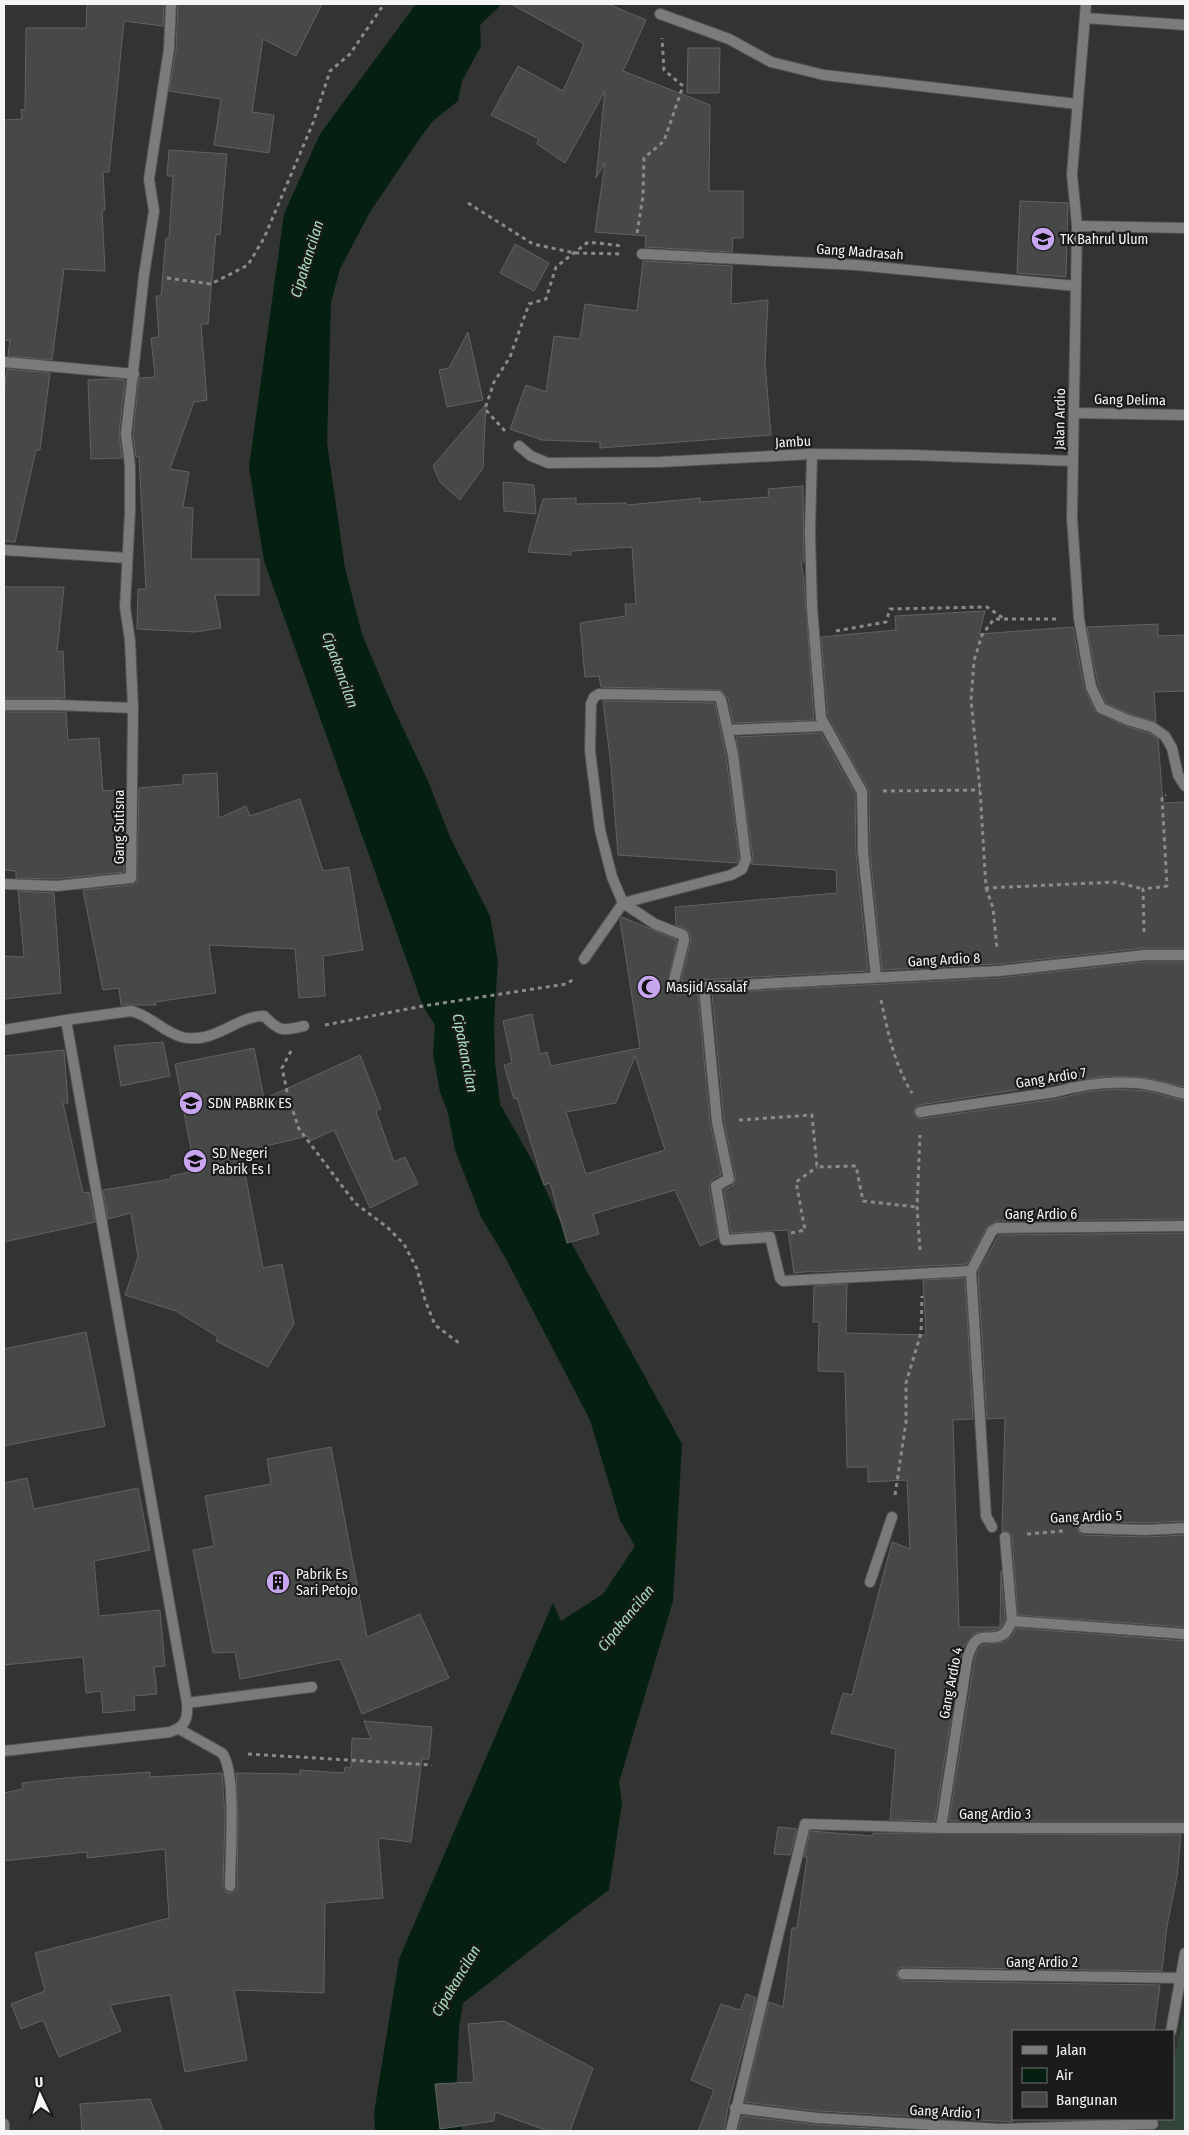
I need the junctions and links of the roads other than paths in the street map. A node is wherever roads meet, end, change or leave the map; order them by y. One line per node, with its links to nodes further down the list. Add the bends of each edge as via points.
1 (172, 4): 12 (street, via 169,48 149,179 154,211)
2 (1086, 4): 4 (street, Jalan Ardio)
3 (660, 14): 6 (street, via 729,40 771,62 824,75)
4 (1085, 18): 5 (street); 6 (street, Jalan Ardio)
5 (1185, 26)
6 (1078, 104): 7 (street, Jalan Ardio, via 1072,174)
7 (1077, 226): 8 (street); 10 (street, Jalan Ardio)
8 (1185, 228)
9 (642, 254): 10 (street, Gang Madrasah, via 856,265)
10 (1076, 286): 13 (street, Jalan Ardio)
11 (4, 362): 12 (street)
12 (134, 374): 19 (street, via 126,434 130,466)
13 (1075, 413): 14 (street, Gang Delima); 17 (street, Jalan Ardio)
14 (1185, 415)
15 (519, 446): 16 (street, Jambu, via 531,456 548,463 660,462)
16 (812, 454): 17 (street, Jambu); 22 (street, via 812,607)
17 (1073, 462): 24 (street, Jalan Ardio, via 1072,518 1080,619 1091,687 1101,708 1152,727 1165,736)
18 (4, 550): 19 (street)
19 (127, 558): 21 (street, via 125,607)
20 (4, 705): 21 (street)
21 (134, 708): 25 (street, Gang Sutisna, via 131,878 57,886)
22 (824, 726): 23 (street); 29 (street, via 862,792 863,852)
23 (728, 730): 26 (street, via 746,859 742,869); 26 (street, via 721,700 713,694 599,694 594,697 590,751 600,830)
24 (1184, 785)
25 (4, 884)
26 (623, 903): 28 (street); 30 (street, Gang Ardio 8, via 655,924 683,935 673,984 678,988)
27 (1185, 955): 29 (street, Gang Ardio 8, via 1145,955 999,971)
28 (584, 959)
29 (876, 977): 30 (street, Gang Ardio 8)
30 (704, 987): 37 (street, via 716,1122 729,1179 716,1186 725,1240 770,1237 781,1280)
31 (66, 1020): 32 (street, via 131,1011 183,1037 200,1038 224,1032 255,1016 264,1016 278,1030); 33 (street); 47 (street)
32 (304, 1026)
33 (4, 1030)
34 (1185, 1094): 35 (street, Gang Ardio 7, via 1135,1083 1112,1084 1074,1087)
35 (920, 1112)
36 (1185, 1226): 37 (street, Gang Ardio 6, via 997,1228 992,1231)
37 (971, 1271): 39 (street, via 986,1516)
38 (892, 1517): 43 (street)
39 (992, 1527)
40 (1084, 1528): 41 (street, Gang Ardio 5)
41 (1185, 1528)
42 (1005, 1537): 44 (street)
43 (870, 1582)
44 (1012, 1622): 45 (street); 50 (street, Gang Ardio 4, via 1005,1632 979,1638 971,1647)
45 (1185, 1634)
46 (312, 1687): 47 (street)
47 (187, 1703): 48 (street, via 188,1716)
48 (179, 1729): 49 (street); 52 (street, via 222,1753 228,1766)
49 (4, 1751)
50 (941, 1828): 51 (street, Gang Ardio 3); 57 (street, Gang Ardio 3, via 805,1824)
51 (1185, 1828)
52 (230, 1886)
53 (1185, 1953): 55 (street)
54 (903, 1974): 55 (street, Gang Ardio 2)
55 (1182, 1978): 56 (street)
56 (1171, 2030)
57 (735, 2108): 59 (street, Gang Ardio 1, via 817,2118 1000,2128); 61 (street)
58 (4, 2124): 60 (street)
59 (1153, 2125)
60 (4, 2131)
61 (731, 2131)

